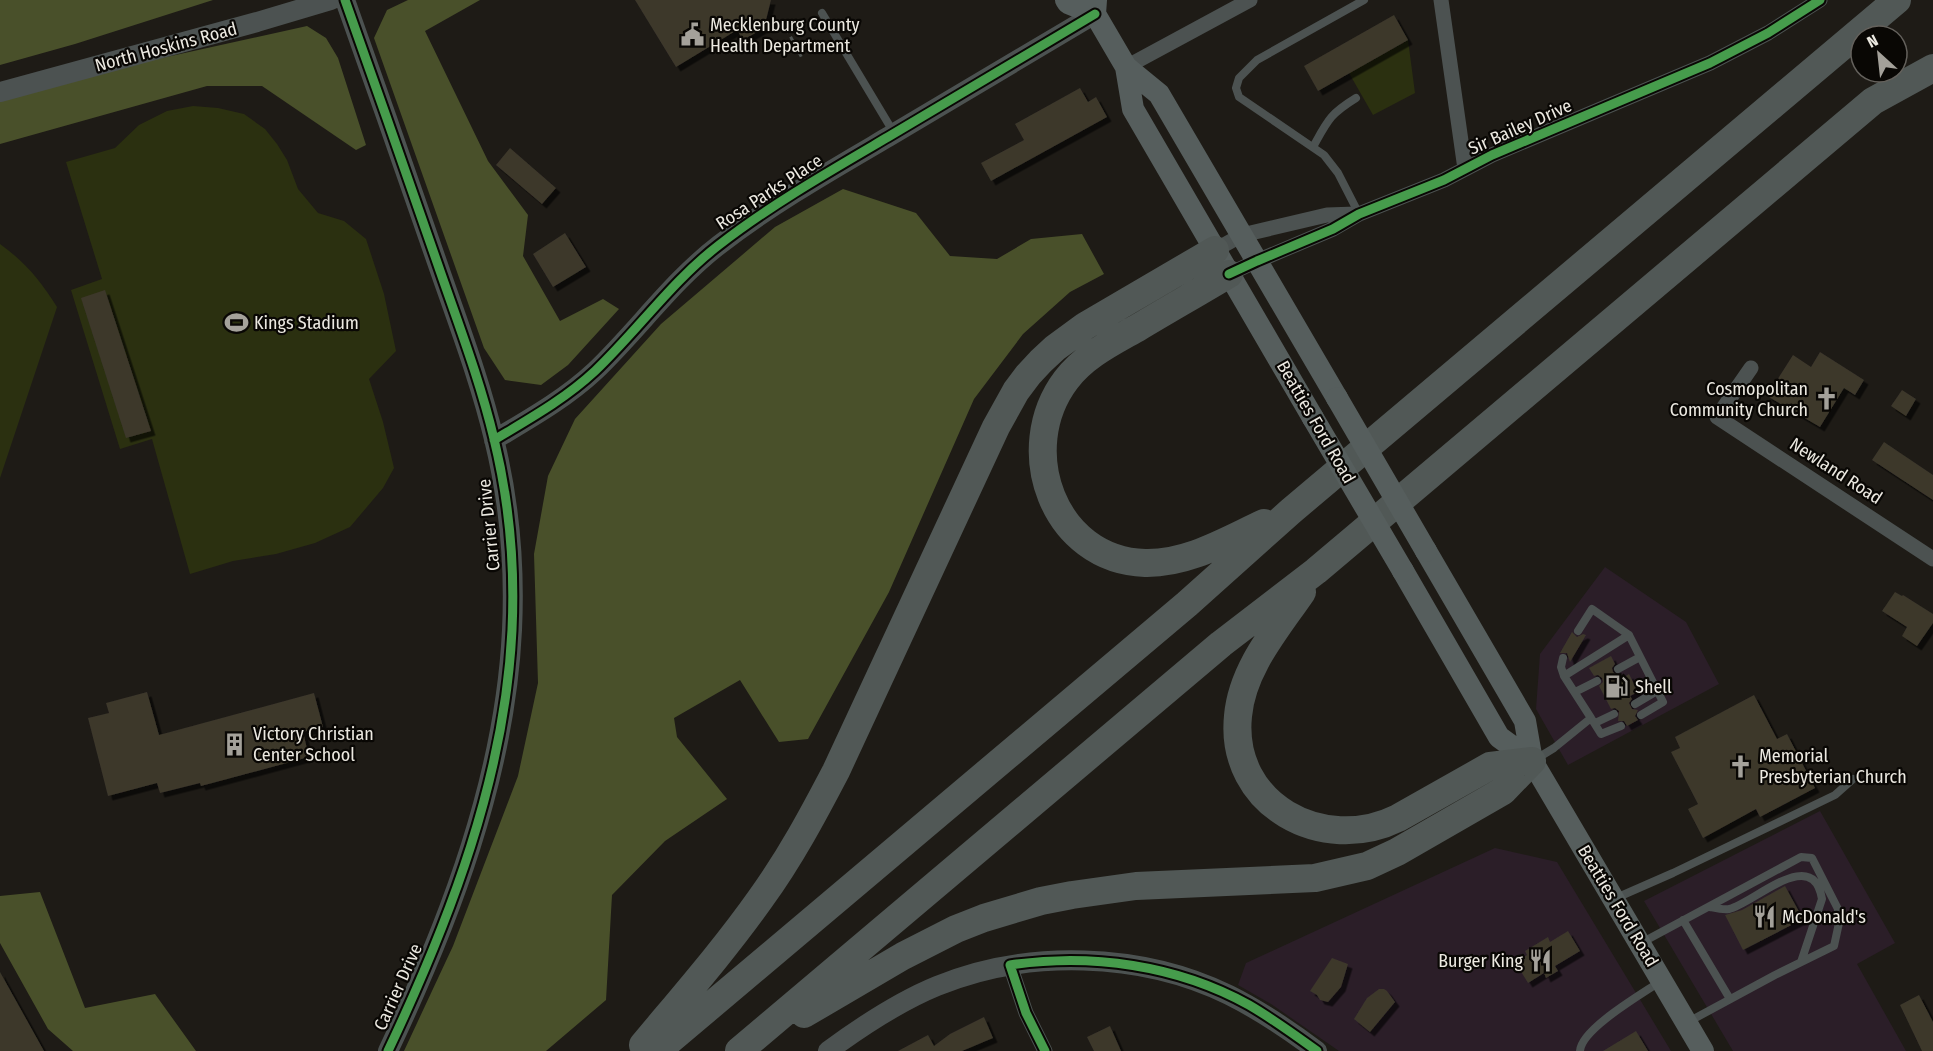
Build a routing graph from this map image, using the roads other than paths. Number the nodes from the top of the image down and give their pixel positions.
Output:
1 (331, 0) edge
2 (345, 0) edge
3 (1066, 0) edge
4 (1250, 0) edge
5 (1364, 0) edge
6 (1441, 0) edge
7 (1820, 0) edge
8 (1897, 0) edge
9 (1096, 7) edge
10 (822, 13) dead end
11 (1933, 49) edge
12 (1126, 67) junction
13 (1933, 68) edge
14 (0, 92) edge
15 (1356, 98) dead end
16 (1873, 101) junction
17 (894, 133) junction
18 (1314, 147) junction
19 (1465, 169) junction
20 (1359, 214) junction
21 (1242, 236) junction
22 (1257, 261) junction
23 (1222, 262) junction
24 (1751, 368) dead end
25 (494, 440) junction
26 (1291, 511) junction
27 (1933, 559) edge
28 (1316, 571) junction
29 (1578, 631) dead end
30 (1629, 635) junction
31 (1640, 657) junction
32 (1563, 658) dead end
33 (1618, 669) dead end
34 (1564, 676) junction
35 (1597, 681) dead end
36 (1658, 691) junction
37 (1575, 692) junction
38 (1635, 704) dead end
39 (1614, 714) dead end
40 (1641, 715) dead end
41 (1593, 720) junction
42 (1621, 726) dead end
43 (1532, 761) junction
44 (1853, 779) dead end
45 (1614, 899) junction
46 (1708, 907) junction
47 (1683, 920) junction
48 (1640, 943) junction
49 (1802, 962) junction
50 (1010, 965) junction
51 (1661, 980) junction
52 (1730, 999) junction
53 (1686, 1023) junction
54 (387, 1051) edge
55 (639, 1051) edge
56 (657, 1051) edge
57 (739, 1051) edge
58 (828, 1051) edge
59 (1045, 1051) edge
60 (1317, 1051) edge
61 (1580, 1051) edge
62 (1703, 1051) edge

1 - 14 street, North Hoskins Road
2 - 25 street, Carrier Drive
3 - 9 main road
4 - 12 street
5 - 18 lane
6 - 19 street
7 - 19 street, Sir Bailey Drive
8 - 26 highway
9 - 12 main road, Beatties Ford Road
9 - 17 street, Rosa Parks Place
10 - 17 lane
11 - 16 highway
12 - 21 main road, Beatties Ford Road
12 - 23 main road, Beatties Ford Road
13 - 16 highway
15 - 18 lane
16 - 28 highway
17 - 25 street, Rosa Parks Place
18 - 20 lane
19 - 20 street, Sir Bailey Drive
20 - 21 street, Sir Bailey Drive
20 - 22 street, Sir Bailey Drive
21 - 22 main road, Beatties Ford Road
21 - 23 street, Sir Bailey Drive
22 - 23 street, Sir Bailey Drive
22 - 43 main road, Beatties Ford Road, bridge
23 - 26 highway
23 - 43 main road, Beatties Ford Road, bridge
23 - 55 highway
24 - 27 street, Newland Road
25 - 54 street, Carrier Drive
26 - 56 highway
28 - 43 highway
28 - 57 highway
29 - 30 lane
30 - 31 lane
30 - 34 lane
31 - 33 lane
31 - 36 lane
32 - 34 lane
34 - 37 lane
35 - 37 lane
36 - 38 lane
36 - 40 lane
37 - 41 lane
39 - 41 lane
41 - 42 lane
41 - 43 lane
43 - 45 main road, Beatties Ford Road
43 - 57 highway
44 - 45 lane
45 - 48 main road, Beatties Ford Road
46 - 47 lane
46 - 49 lane
46 - 49 lane
47 - 48 lane
47 - 52 lane
48 - 51 main road, Beatties Ford Road
49 - 52 lane
50 - 58 street
50 - 59 street
50 - 60 street
51 - 53 main road, Beatties Ford Road
51 - 61 lane
52 - 53 lane
53 - 62 main road, Beatties Ford Road

